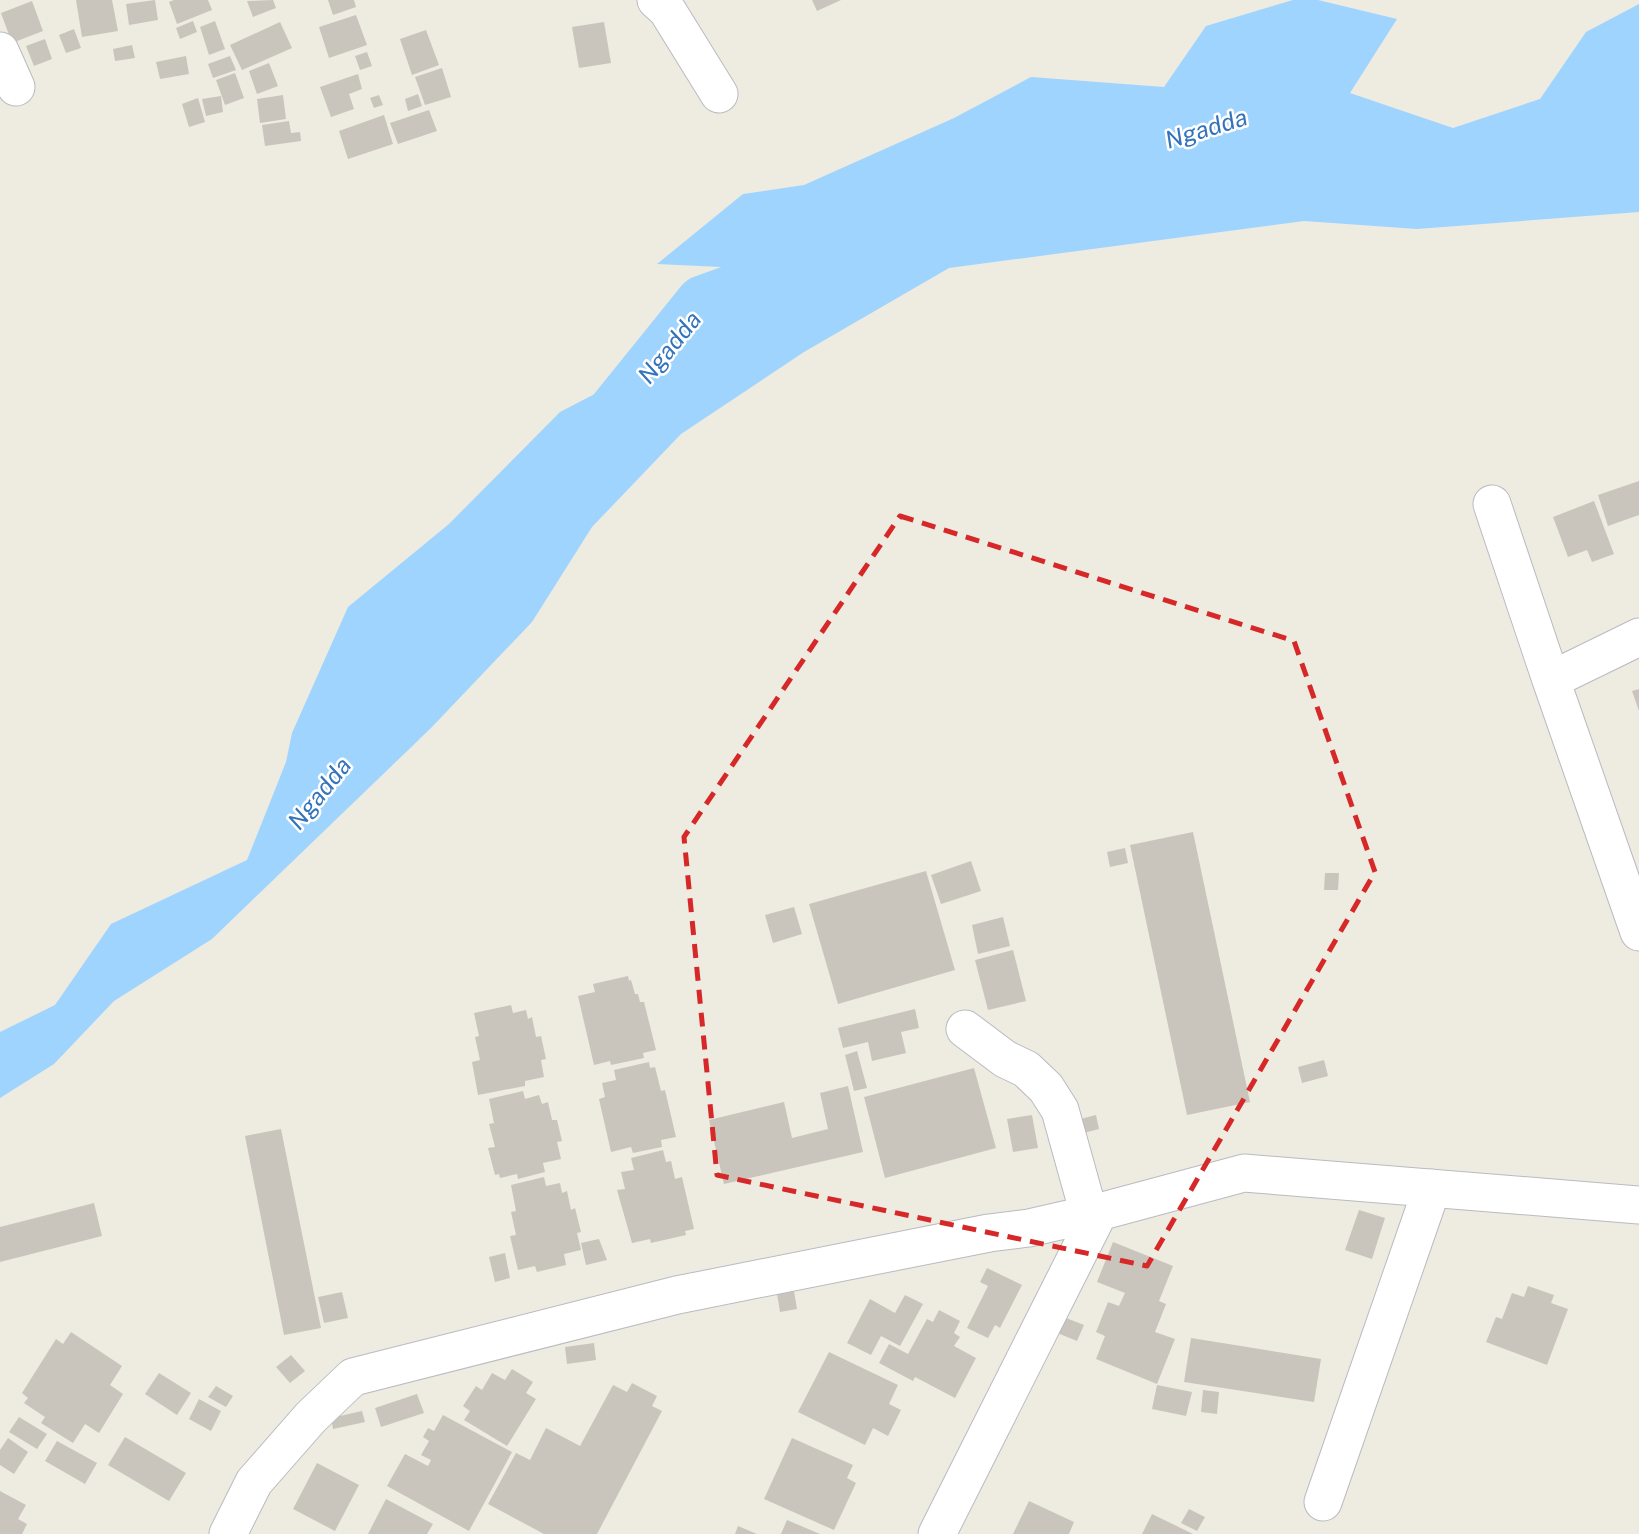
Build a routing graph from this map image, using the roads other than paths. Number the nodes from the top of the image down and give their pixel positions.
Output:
1 (656, 0) edge
2 (0, 51) edge
3 (16, 87) dead end
4 (719, 94) dead end
5 (1492, 505) dead end
6 (1639, 637) edge
7 (1550, 680) junction
8 (1639, 932) edge
9 (965, 1029) dead end
10 (1432, 1188) junction
11 (1639, 1205) edge
12 (1094, 1213) junction
13 (1323, 1502) dead end
14 (228, 1534) edge
15 (937, 1534) edge

1 - 4 street
2 - 3 street
5 - 7 street
6 - 7 street
7 - 8 street
9 - 12 street
10 - 11 street
10 - 12 street
10 - 13 street
12 - 14 street
12 - 15 street

